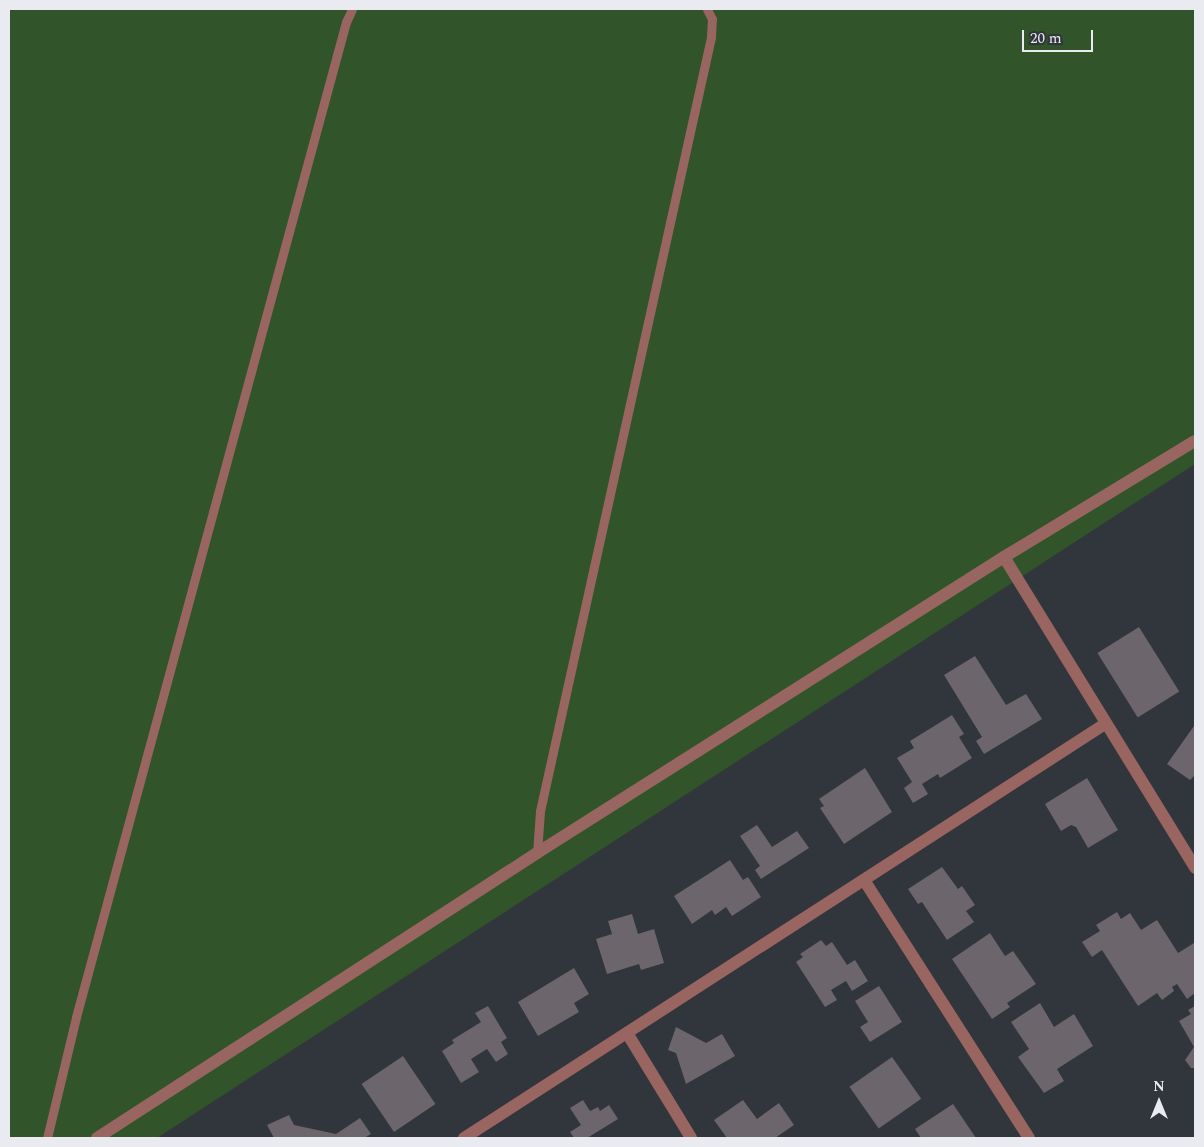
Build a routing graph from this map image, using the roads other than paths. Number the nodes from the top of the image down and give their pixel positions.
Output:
1 (352, 9) edge
2 (708, 9) edge
3 (1195, 440) edge
4 (1004, 557) junction
5 (1105, 724) junction
6 (537, 853) junction
7 (1195, 868) edge
8 (864, 880) junction
9 (627, 1032) junction
10 (47, 1138) edge
11 (97, 1138) edge
12 (464, 1138) edge
13 (691, 1138) edge
14 (1029, 1138) edge

1 - 10 lane
2 - 6 lane
3 - 4 street
4 - 5 street
4 - 6 street
5 - 7 street
5 - 8 street
6 - 11 street
8 - 9 street
8 - 14 street
9 - 12 street
9 - 13 street

